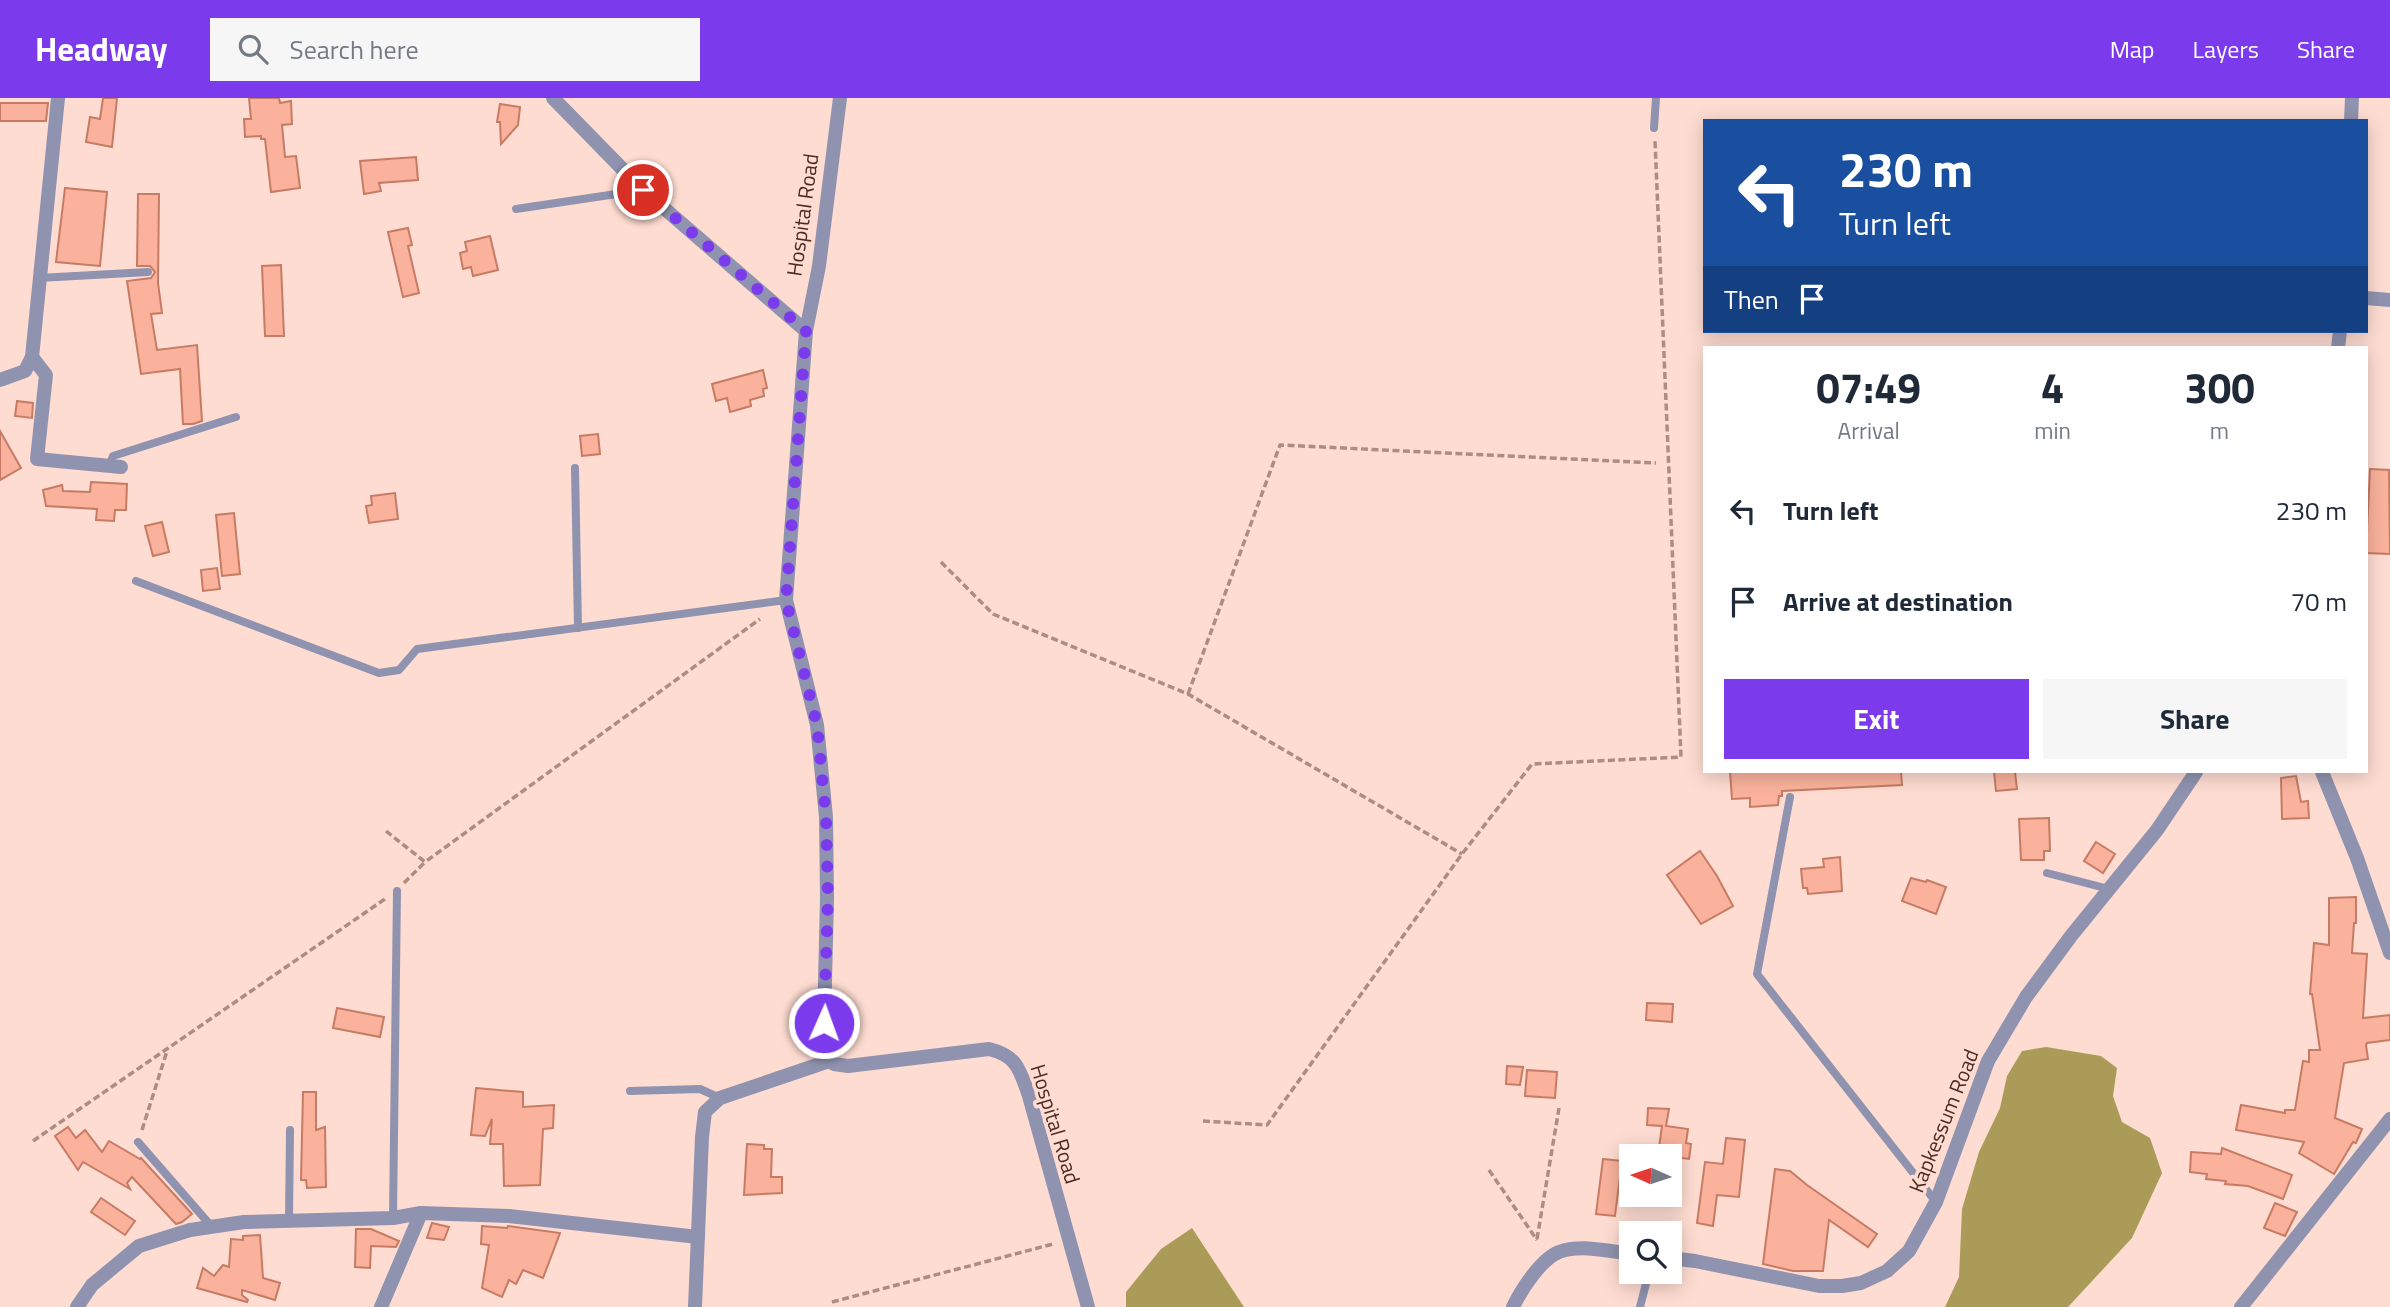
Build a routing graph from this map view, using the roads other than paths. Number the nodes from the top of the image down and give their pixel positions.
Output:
1 (58, 98) edge
2 (553, 98) edge
3 (840, 98) edge
4 (1656, 98) edge
5 (2352, 98) edge
6 (2351, 119) edge
7 (1654, 128) road end
8 (643, 190) junction
9 (516, 209) dead end
10 (148, 272) dead end
11 (38, 278) junction
12 (2368, 298) edge
13 (2390, 300) edge
14 (806, 331) junction
15 (32, 357) junction
16 (0, 380) edge
17 (236, 417) dead end
18 (115, 467) joint
19 (575, 468) dead end
20 (136, 582) dead end
21 (786, 600) junction
22 (578, 628) junction
23 (2195, 773) edge
24 (2322, 773) edge
25 (1790, 797) dead end
26 (2047, 873) dead end
27 (2109, 889) junction
28 (397, 891) road end
29 (2390, 953) edge
30 (829, 1061) junction
31 (630, 1091) dead end
32 (720, 1098) junction
33 (2390, 1119) edge
34 (290, 1130) dead end
35 (138, 1142) road end
36 (1936, 1202) junction
37 (421, 1213) junction
38 (393, 1218) junction
39 (289, 1220) junction
40 (212, 1227) junction
41 (698, 1237) junction
42 (1619, 1252) edge
43 (1682, 1259) edge
44 (1646, 1284) edge
45 (82, 1305) edge
46 (381, 1307) edge
47 (695, 1307) edge
48 (1088, 1307) edge
49 (1513, 1307) edge
50 (1640, 1307) edge
51 (2241, 1307) edge

1 - 11 street
2 - 8 street
3 - 14 street, Hospital Road
4 - 7 lane
5 - 6 street
8 - 9 lane
8 - 14 street
10 - 11 lane
11 - 15 street
12 - 13 street
14 - 21 street, Hospital Road
15 - 16 street
15 - 18 street
17 - 18 lane
19 - 22 lane
20 - 22 lane
21 - 22 lane
21 - 30 street, Hospital Road
23 - 27 street, Kapkessum Road
24 - 29 street
25 - 36 lane
26 - 27 lane
27 - 36 street, Kapkessum Road
28 - 38 lane
30 - 32 street
30 - 48 street, Hospital Road
31 - 32 lane
32 - 41 street
33 - 51 street
34 - 39 lane
35 - 40 lane
36 - 43 street, Kapkessum Road
37 - 38 street
37 - 41 street
37 - 46 street
38 - 39 street
39 - 40 street
40 - 45 street
41 - 47 street
42 - 49 street
44 - 50 lane

